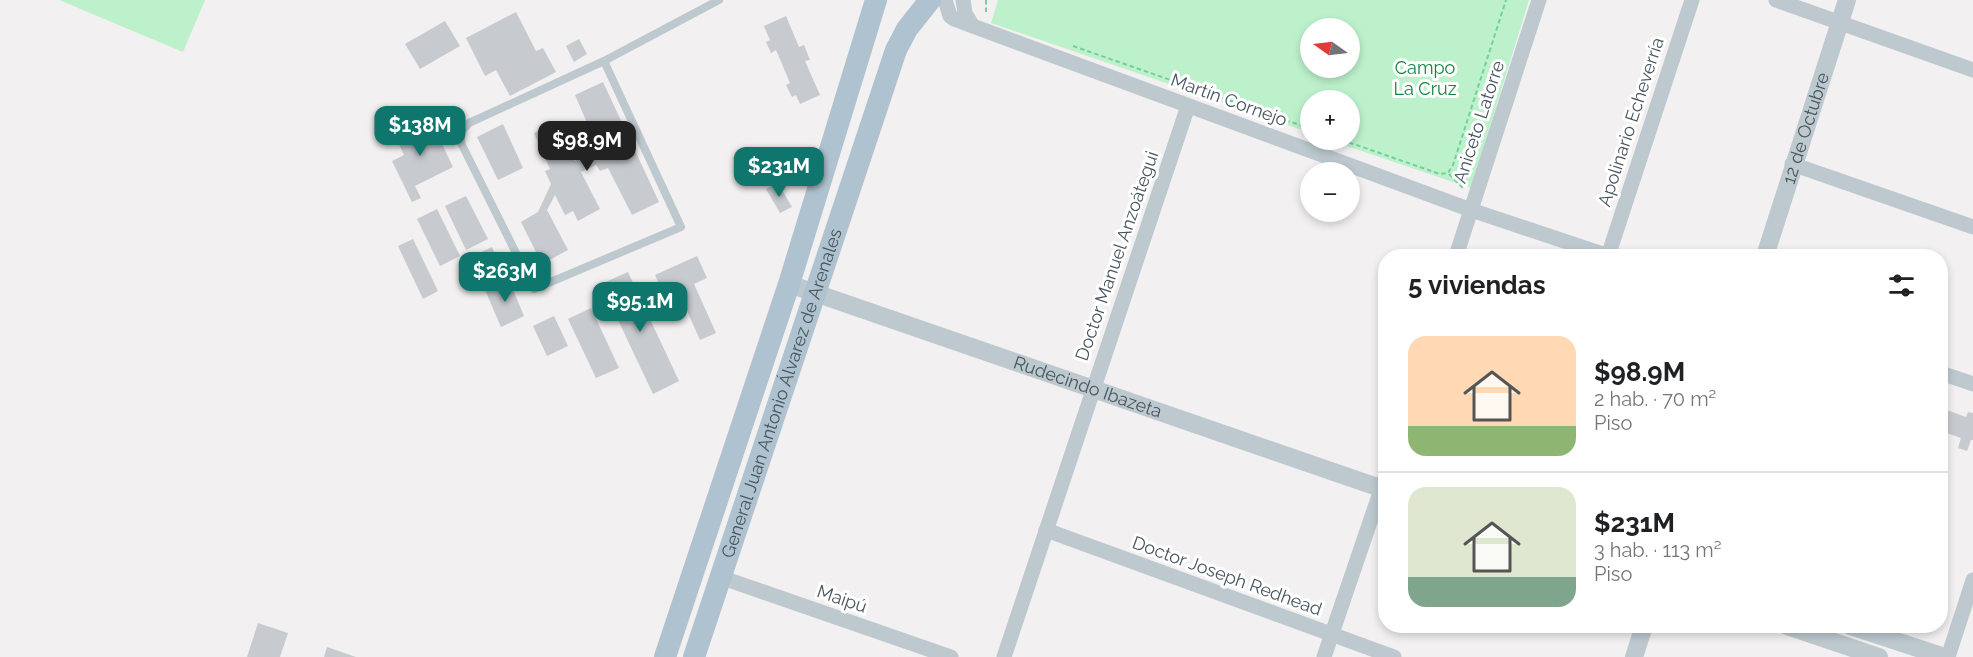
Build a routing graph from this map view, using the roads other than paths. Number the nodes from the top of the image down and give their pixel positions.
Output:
1 (719, 0) edge
2 (876, 0) edge
3 (930, 0) edge
4 (945, 0) edge
5 (963, 0) edge
6 (1539, 0) edge
7 (1692, 0) edge
8 (1776, 0) edge
9 (1847, 0) edge
10 (1840, 22) junction
11 (972, 25) junction
12 (604, 61) junction
13 (1973, 70) edge
14 (1188, 106) junction
15 (1792, 164) junction
16 (1472, 205) junction
17 (1973, 227) edge
18 (1458, 249) edge
19 (1589, 249) edge
20 (1610, 249) edge
21 (1767, 249) edge
22 (789, 284) junction
23 (816, 293) junction
24 (1948, 375) edge
25 (1973, 384) edge
26 (1092, 391) junction
27 (1378, 483) edge
28 (1378, 502) edge
29 (1046, 530) junction
30 (720, 577) junction
31 (1973, 580) edge
32 (1642, 633) edge
33 (1808, 633) edge
34 (1872, 633) edge
35 (1331, 635) junction
36 (665, 657) edge
37 (694, 657) edge
38 (951, 657) edge
39 (1004, 657) edge
40 (1324, 657) edge
41 (1394, 657) edge
42 (1634, 657) edge
43 (1879, 657) edge
44 (1947, 657) edge

1 - 12 lane
2 - 22 main road, General Juan Antonio Álvarez de Arenales
3 - 23 main road, General Juan Antonio Álvarez de Arenales
4 - 11 street, Martín Cornejo
5 - 11 street
6 - 16 street, Aniceto Latorre
7 - 20 street, Apolinario Echeverría
8 - 10 street
9 - 10 street, 12 de Octubre
10 - 13 street
10 - 15 street, 12 de Octubre
11 - 14 street, Martín Cornejo
12 - 12 lane
14 - 16 street, Martín Cornejo
14 - 26 street, Doctor Manuel Anzoátegui
15 - 17 street
15 - 21 street, 12 de Octubre
16 - 18 street, Aniceto Latorre
16 - 19 street, Martín Cornejo
22 - 23 street, Rudecindo Ibazeta
22 - 36 main road, General Juan Antonio Álvarez de Arenales
23 - 26 street, Rudecindo Ibazeta
23 - 30 main road, General Juan Antonio Álvarez de Arenales
24 - 25 street
26 - 27 street, Rudecindo Ibazeta
26 - 29 street, Doctor Manuel Anzoátegui
28 - 35 street
29 - 35 street, Doctor Joseph Redhead
29 - 39 street, Doctor Manuel Anzoátegui
30 - 37 main road, General Juan Antonio Álvarez de Arenales
30 - 38 street, Maipú
31 - 44 street
32 - 42 street
33 - 43 street
34 - 44 street
35 - 40 street
35 - 41 street, Doctor Joseph Redhead

